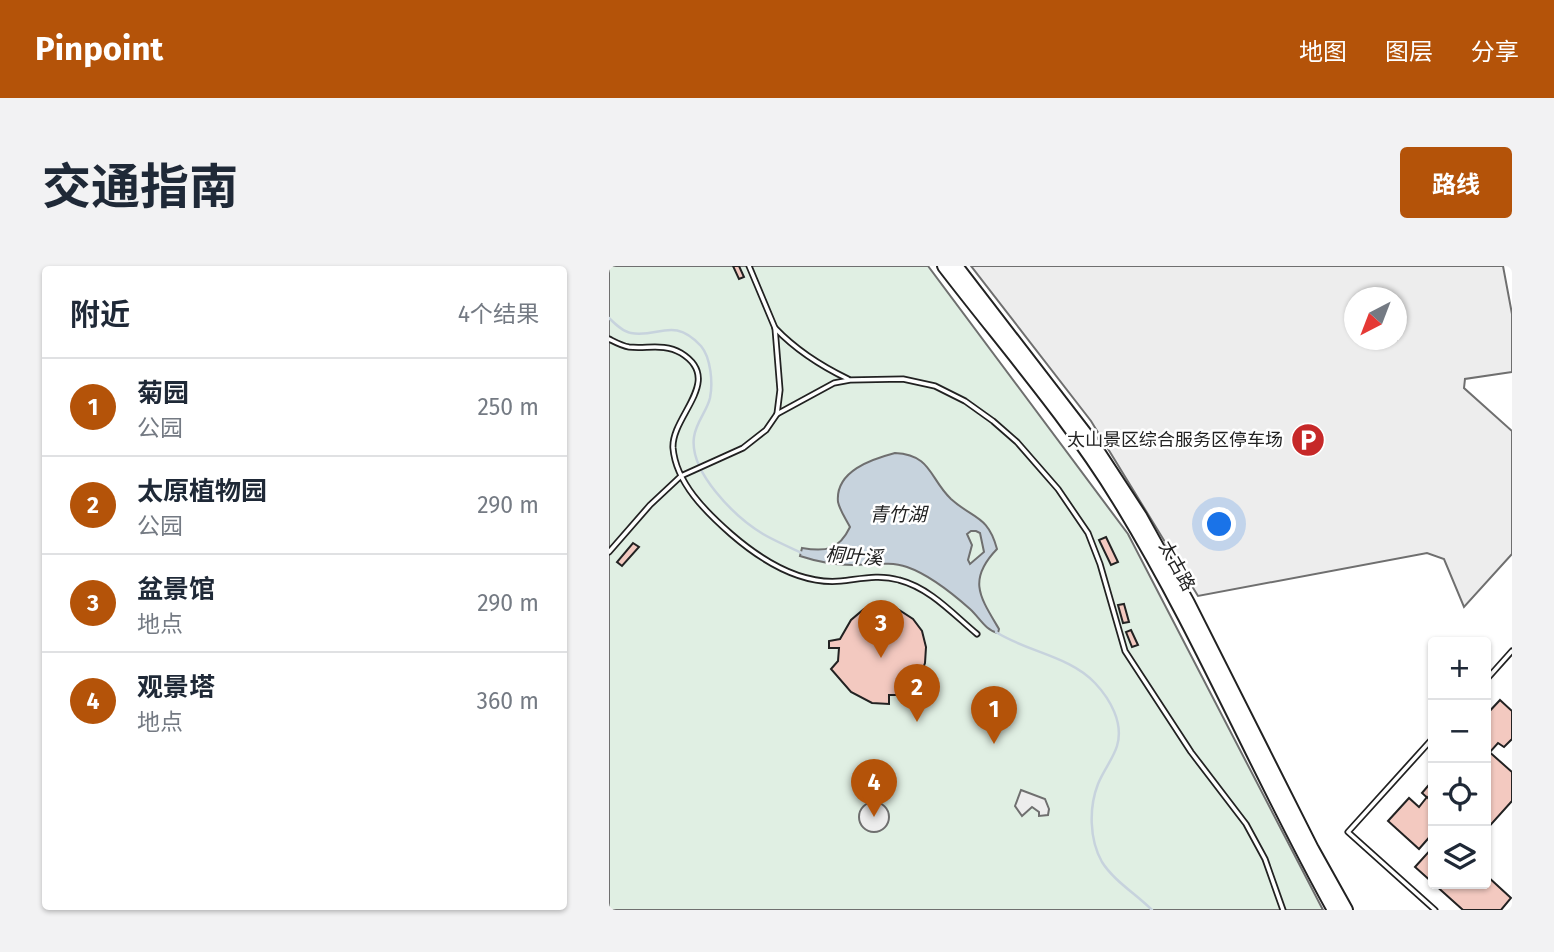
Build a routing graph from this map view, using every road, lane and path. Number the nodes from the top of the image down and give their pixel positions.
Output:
1 (749, 266) edge
2 (943, 266) edge
3 (955, 266) edge
4 (775, 328) junction
5 (609, 339) edge
6 (850, 380) junction
7 (777, 414) junction
8 (681, 476) junction
9 (609, 552) edge
10 (977, 635) dead end
11 (1512, 651) edge
12 (1491, 674) edge
13 (1428, 744) edge
14 (1283, 910) edge
15 (1334, 910) edge
16 (1346, 910) edge
17 (1435, 910) edge

1 - 4 lane
2 - 15 main road, 太古路
3 - 16 main road, 太古路
4 - 6 lane
4 - 7 lane
5 - 8 lane
6 - 7 lane
6 - 14 lane
7 - 8 lane
8 - 9 lane
8 - 10 lane
11 - 12 lane
13 - 17 lane

